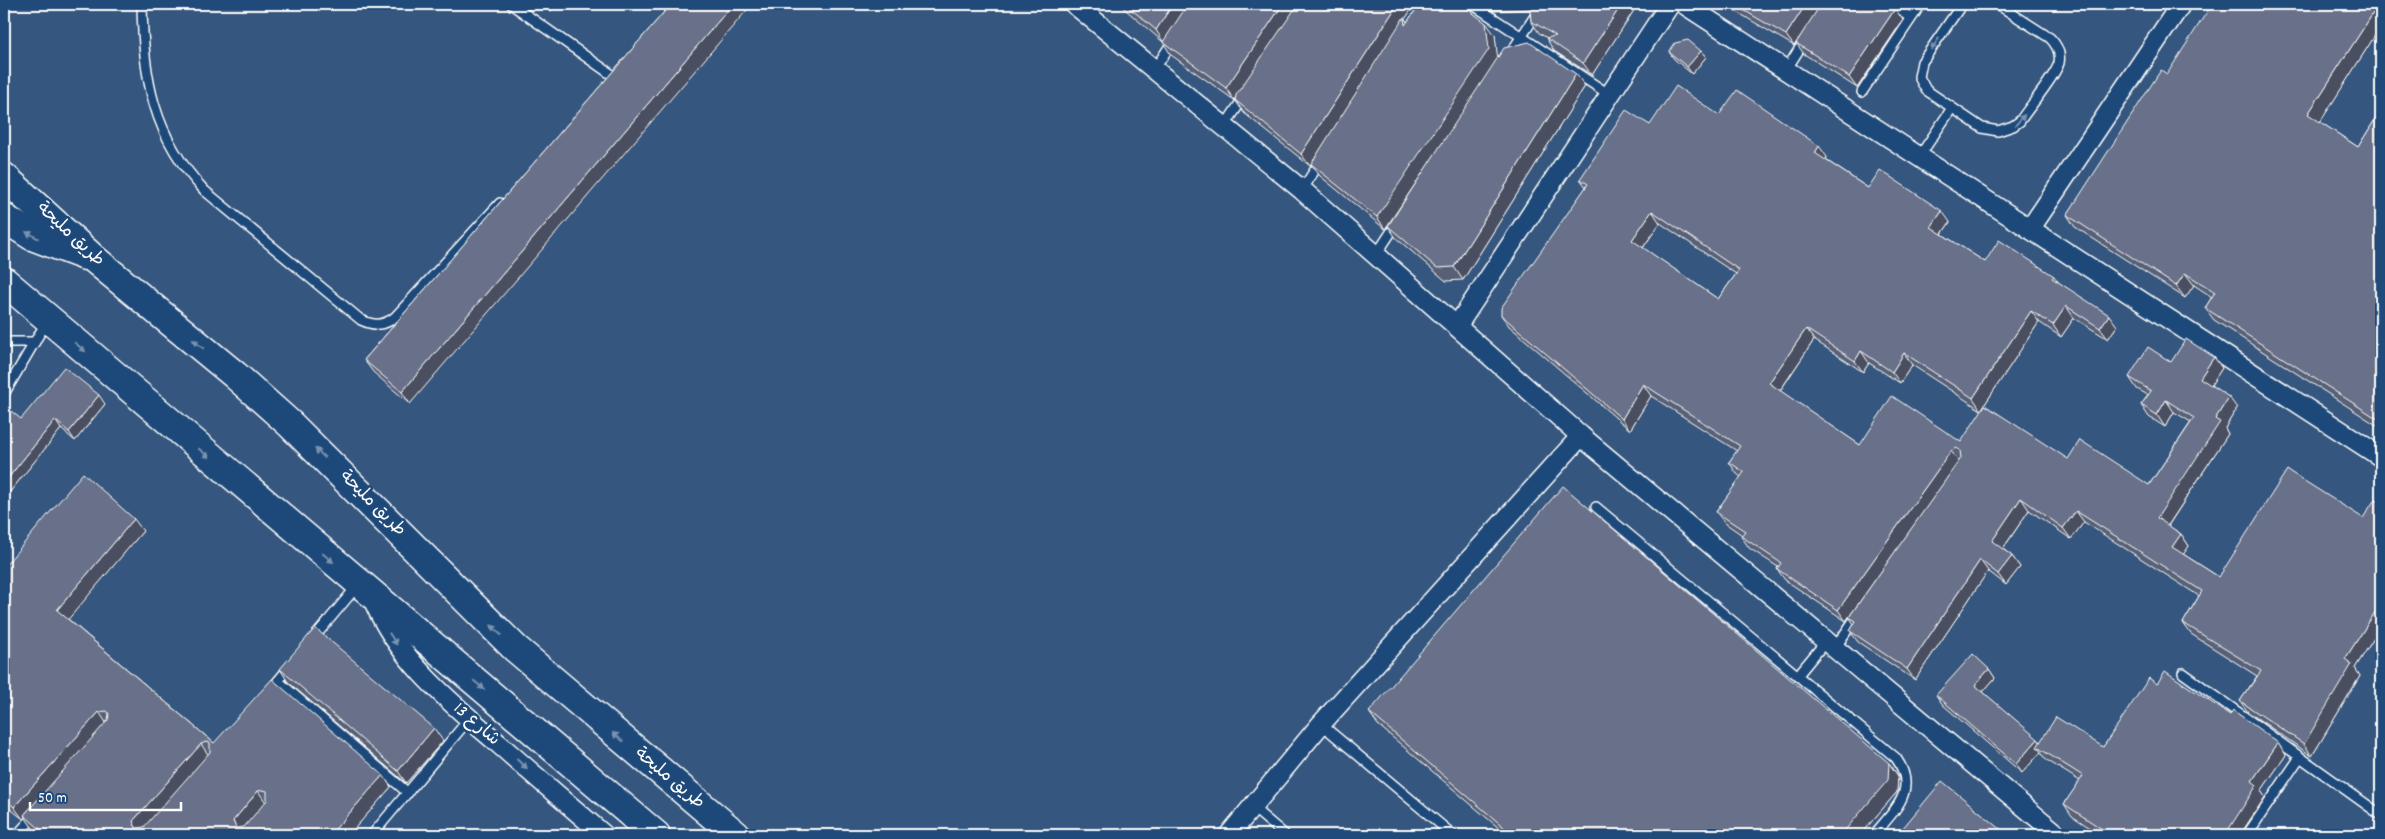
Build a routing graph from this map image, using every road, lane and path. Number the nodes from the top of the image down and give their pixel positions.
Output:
1 (142, 4) edge
2 (511, 4) edge
3 (1472, 4) edge
4 (1543, 4) edge
5 (1670, 4) edge
6 (1684, 4) edge
7 (1891, 4) edge
8 (1921, 4) edge
9 (1962, 4) edge
10 (1998, 4) edge
11 (2180, 4) edge
12 (1077, 5) edge
13 (1912, 18) junction
14 (1181, 28) edge
15 (1813, 28) edge
16 (1522, 36) junction
17 (1506, 61) edge
18 (1154, 70) junction
19 (1786, 70) junction
20 (608, 84) edge
21 (1252, 86) edge
22 (1862, 92) dead end
23 (1610, 94) junction
24 (1952, 108) junction
25 (1224, 127) junction
26 (1328, 149) edge
27 (1919, 157) junction
28 (4, 177) edge
29 (1302, 190) junction
30 (508, 193) edge
31 (1403, 214) edge
32 (4, 218) edge
33 (2030, 229) junction
34 (1376, 255) junction
35 (94, 259) junction
36 (4, 281) edge
37 (1457, 326) junction
38 (41, 331) junction
39 (4, 342) edge
40 (4, 394) edge
41 (1581, 436) junction
42 (2381, 457) edge
43 (1596, 507) dead end
44 (365, 590) junction
45 (1867, 603) edge
46 (1830, 644) junction
47 (2183, 673) dead end
48 (1798, 675) junction
49 (278, 681) junction
50 (261, 701) edge
51 (469, 719) junction
52 (1321, 724) junction
53 (2300, 757) junction
54 (408, 793) junction
55 (1252, 807) junction
56 (41, 809) edge
57 (2381, 815) edge
58 (17, 835) edge
59 (372, 835) edge
60 (604, 835) edge
61 (656, 835) edge
62 (736, 835) edge
63 (1229, 835) edge
64 (1285, 835) edge
65 (1453, 835) edge
66 (1874, 835) edge
67 (2058, 835) edge
68 (2247, 835) edge

1 - 30 lane
2 - 20 lane
3 - 16 lane
4 - 16 lane
5 - 23 street
6 - 19 street
7 - 13 lane
8 - 13 lane
9 -> 24 lane
24 -> 10 lane
11 - 33 street
12 - 18 street
13 - 22 lane
14 - 18 lane
15 - 19 lane
16 - 17 lane
16 - 23 lane
18 - 25 street
19 - 27 street
21 - 25 lane
23 - 37 street
24 - 27 lane
25 - 29 street
26 - 29 lane
27 - 33 street
28 - 35 main road, طريق مليحة
29 - 34 street
31 - 34 lane
35 -> 32 main road
33 - 42 street
34 - 37 street
62 -> 35 main road, طريق مليحة
36 - 38 main road
37 - 41 street
38 - 39 lane
38 - 40 lane
38 -> 44 main road
41 - 46 street
41 - 52 street
43 - 48 lane
44 - 49 lane
44 -> 51 street, شارع 13
44 -> 61 main road
45 - 46 lane
46 - 48 lane
46 - 67 street
47 - 53 lane
48 - 66 lane
49 - 50 lane
49 - 54 lane
51 - 54 lane
51 -> 60 street, شارع 13
52 - 55 street
52 - 65 lane
53 - 57 lane
53 - 68 lane
54 - 59 lane
55 - 63 street
55 - 64 lane
56 - 58 lane

